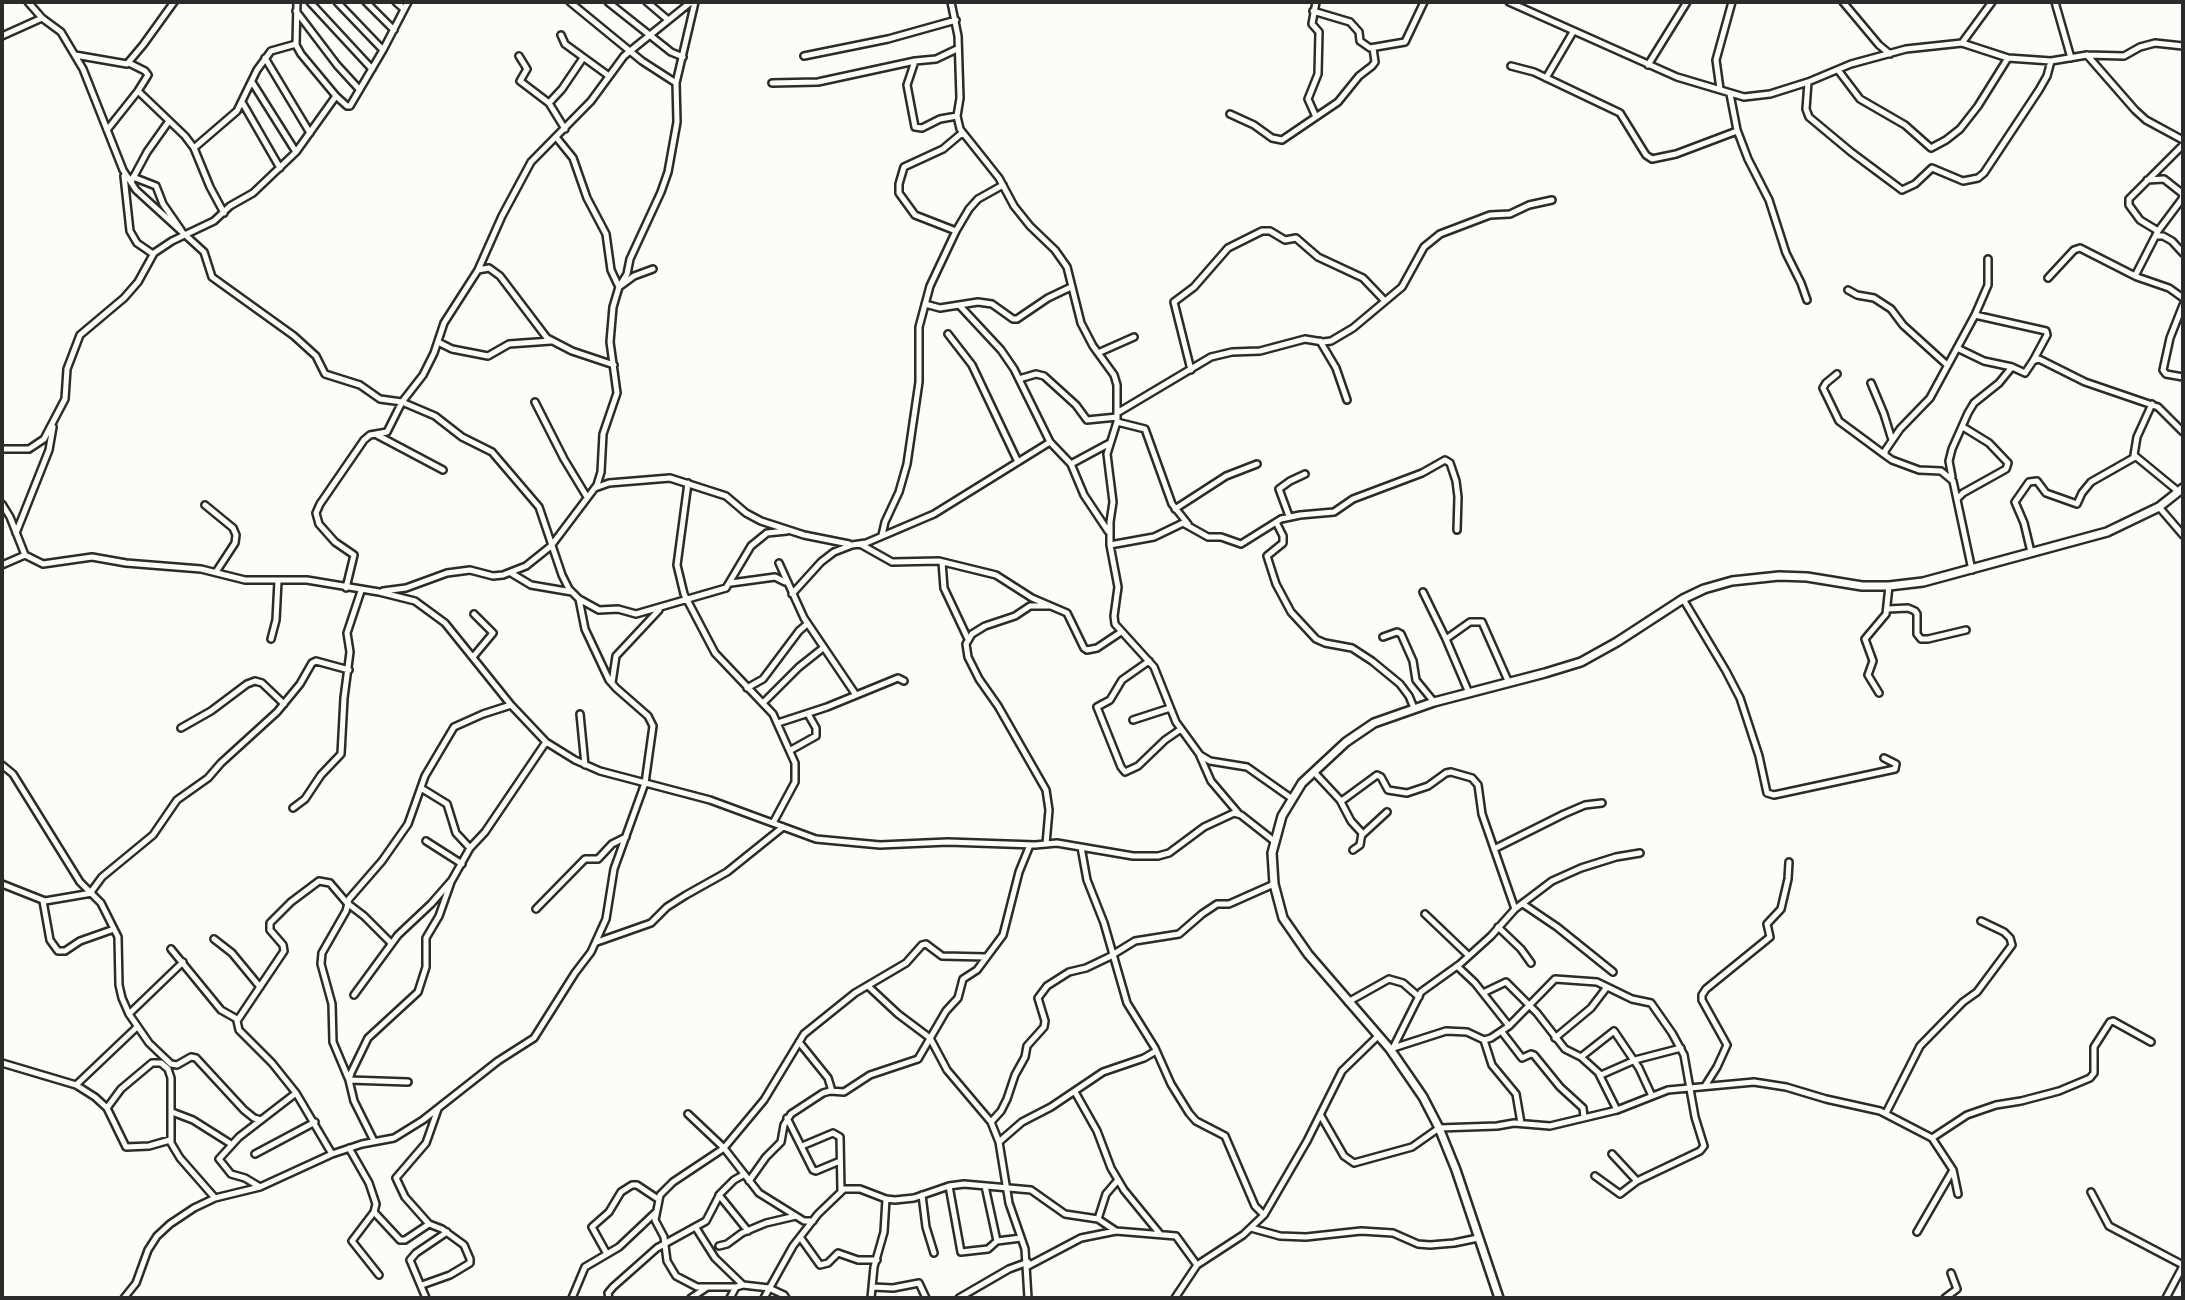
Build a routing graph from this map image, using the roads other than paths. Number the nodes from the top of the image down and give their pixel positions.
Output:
1 (28, 2) edge
2 (174, 2) edge
3 (297, 2) edge
4 (310, 2) edge
5 (337, 2) edge
6 (366, 2) edge
7 (396, 2) edge
8 (408, 2) edge
9 (570, 2) edge
10 (608, 2) edge
11 (646, 2) edge
12 (951, 2) edge
13 (1316, 2) edge
14 (1424, 2) edge
15 (1509, 2) edge
16 (1687, 2) edge
17 (1732, 2) edge
18 (1843, 2) edge
19 (1983, 2) edge
20 (1992, 2) edge
21 (2055, 2) edge
22 (688, 3) edge
23 (404, 9) junction
24 (1986, 9) junction
25 (296, 11) junction
26 (1313, 11) junction
27 (42, 18) junction
28 (667, 19) junction
29 (956, 20) junction
30 (394, 30) junction
31 (1573, 32) junction
32 (649, 34) junction
33 (561, 35) dead end
34 (2, 36) edge
35 (1962, 43) junction
36 (296, 44) junction
37 (2183, 46) edge
38 (1373, 48) junction
39 (957, 49) junction
40 (383, 50) junction
41 (630, 50) junction
42 (1890, 54) junction
43 (75, 55) junction
44 (2087, 55) junction
45 (519, 56) dead end
46 (804, 56) dead end
47 (683, 57) junction
48 (265, 58) junction
49 (583, 58) junction
50 (2008, 58) junction
51 (2071, 58) junction
52 (915, 61) junction
53 (2051, 61) junction
54 (129, 63) junction
55 (1648, 65) junction
56 (1511, 66) dead end
57 (372, 69) junction
58 (1838, 70) junction
59 (609, 76) junction
60 (1546, 78) junction
61 (252, 82) junction
62 (1808, 82) junction
63 (676, 83) junction
64 (772, 83) dead end
65 (359, 89) junction
66 (1720, 89) junction
67 (138, 91) junction
68 (1730, 94) junction
69 (336, 96) junction
70 (242, 102) junction
71 (549, 103) junction
72 (1230, 114) dead end
73 (957, 116) junction
74 (1316, 117) junction
75 (169, 121) junction
76 (565, 129) junction
77 (107, 130) junction
78 (1737, 131) junction
79 (310, 133) junction
80 (962, 133) junction
81 (556, 137) junction
82 (2183, 142) edge
83 (194, 148) junction
84 (296, 152) junction
85 (280, 168) junction
86 (122, 170) junction
87 (132, 180) junction
88 (2147, 180) junction
89 (1003, 184) junction
90 (1552, 200) dead end
91 (224, 213) junction
92 (956, 231) junction
93 (183, 234) junction
94 (2157, 234) junction
95 (2183, 253) edge
96 (153, 254) junction
97 (1988, 259) dead end
98 (653, 269) dead end
99 (478, 270) junction
100 (2135, 276) junction
101 (2048, 278) dead end
102 (1071, 286) junction
103 (619, 287) junction
104 (1848, 290) dead end
105 (2183, 298) edge
106 (1384, 300) junction
107 (1807, 300) dead end
108 (925, 304) junction
109 (2183, 305) edge
110 (960, 306) junction
111 (1975, 315) junction
112 (948, 334) dead end
113 (1134, 337) dead end
114 (438, 341) junction
115 (551, 341) junction
116 (1320, 341) junction
117 (1956, 348) junction
118 (1098, 353) junction
119 (2034, 361) junction
120 (614, 365) junction
121 (1946, 365) junction
122 (2012, 367) junction
123 (1191, 370) junction
124 (1837, 374) dead end
125 (2183, 377) edge
126 (1019, 379) junction
127 (1871, 383) dead end
128 (1347, 400) dead end
129 (402, 402) junction
130 (535, 402) dead end
131 (2152, 404) junction
132 (1117, 417) junction
133 (53, 425) junction
134 (1963, 427) junction
135 (2183, 432) edge
136 (377, 435) junction
137 (1892, 440) junction
138 (1050, 442) junction
139 (1108, 444) junction
140 (2, 449) edge
141 (1885, 455) junction
142 (2135, 457) junction
143 (1018, 462) junction
144 (1071, 464) junction
145 (1257, 464) dead end
146 (443, 470) dead end
147 (1305, 474) dead end
148 (1953, 481) junction
149 (688, 483) junction
150 (595, 488) junction
151 (2181, 490) edge
152 (587, 497) junction
153 (1956, 500) junction
154 (2, 505) edge
155 (205, 505) dead end
156 (2159, 507) junction
157 (1175, 509) junction
158 (1289, 516) junction
159 (1276, 522) junction
160 (1188, 524) junction
161 (792, 530) junction
162 (1457, 530) dead end
163 (16, 533) junction
164 (1109, 534) junction
165 (2183, 535) edge
166 (882, 536) junction
167 (860, 544) junction
168 (852, 545) junction
169 (1110, 545) junction
170 (551, 546) junction
171 (2031, 552) junction
172 (25, 555) junction
173 (942, 562) junction
174 (779, 563) dead end
175 (2, 565) edge
176 (1972, 569) junction
177 (216, 572) junction
178 (511, 573) junction
179 (278, 581) junction
180 (731, 583) junction
181 (786, 583) junction
182 (1889, 586) junction
183 (346, 588) junction
184 (361, 590) junction
185 (379, 592) junction
186 (572, 592) junction
187 (1423, 592) dead end
188 (792, 594) junction
189 (579, 599) junction
190 (1683, 599) junction
191 (687, 601) junction
192 (1049, 606) junction
193 (661, 608) junction
194 (1888, 609) junction
195 (474, 614) dead end
196 (807, 624) junction
197 (1966, 630) dead end
198 (1121, 632) junction
199 (1383, 636) dead end
200 (271, 639) dead end
201 (968, 639) junction
202 (1447, 639) junction
203 (823, 648) junction
204 (474, 657) junction
205 (1149, 661) junction
206 (349, 670) junction
207 (904, 681) dead end
208 (612, 683) junction
209 (1509, 683) junction
210 (747, 688) junction
211 (1469, 693) junction
212 (1879, 693) dead end
213 (856, 695) junction
214 (764, 702) junction
215 (1434, 702) junction
216 (284, 704) junction
217 (511, 705) junction
218 (1170, 708) junction
219 (1414, 708) junction
220 (580, 714) dead end
221 (808, 714) junction
222 (1133, 720) dead end
223 (778, 723) junction
224 (181, 728) dead end
225 (1181, 729) junction
226 (547, 742) junction
227 (790, 750) junction
228 (1200, 755) junction
229 (1884, 758) dead end
230 (2, 765) edge
231 (585, 765) junction
232 (1313, 771) junction
233 (645, 783) junction
234 (421, 788) junction
235 (1291, 798) junction
236 (1340, 800) junction
237 (1602, 803) dead end
238 (293, 808) dead end
239 (1387, 812) dead end
240 (1239, 814) junction
241 (773, 823) junction
242 (783, 827) junction
243 (1363, 835) junction
244 (626, 836) junction
245 (426, 841) dead end
246 (1274, 841) junction
247 (1046, 844) junction
248 (1030, 845) junction
249 (1082, 846) junction
250 (470, 848) junction
251 (1494, 849) junction
252 (1353, 850) dead end
253 (1640, 853) dead end
254 (1788, 862) dead end
255 (462, 864) junction
256 (452, 880) junction
257 (2, 884) edge
258 (1273, 884) junction
259 (91, 892) junction
260 (43, 901) junction
261 (347, 903) junction
262 (1523, 904) junction
263 (536, 909) dead end
264 (1515, 909) junction
265 (1425, 914) dead end
266 (1981, 921) dead end
267 (1498, 927) junction
268 (114, 929) junction
269 (215, 939) dead end
270 (596, 942) junction
271 (391, 943) junction
272 (171, 949) dead end
273 (1112, 954) junction
274 (1468, 955) junction
275 (986, 957) junction
276 (183, 962) junction
277 (1531, 962) dead end
278 (1457, 966) junction
279 (1613, 972) dead end
280 (868, 986) junction
281 (260, 987) junction
282 (1607, 987) junction
283 (1483, 992) junction
284 (354, 995) dead end
285 (1419, 997) junction
286 (1348, 1002) junction
287 (1530, 1006) junction
288 (129, 1014) junction
289 (237, 1019) junction
290 (1509, 1026) junction
291 (137, 1027) junction
292 (1502, 1032) junction
293 (1378, 1036) junction
294 (930, 1038) junction
295 (1555, 1038) junction
296 (1484, 1040) junction
297 (799, 1042) junction
298 (2151, 1042) dead end
299 (1392, 1048) junction
300 (1681, 1048) junction
301 (1156, 1051) junction
302 (1581, 1057) junction
303 (1635, 1060) junction
304 (2, 1063) edge
305 (1599, 1074) junction
306 (349, 1080) junction
307 (408, 1082) dead end
308 (75, 1085) junction
309 (1705, 1086) junction
310 (1689, 1088) junction
311 (832, 1091) junction
312 (1075, 1092) junction
313 (296, 1093) junction
314 (1652, 1096) junction
315 (107, 1108) junction
316 (438, 1108) junction
317 (1617, 1110) junction
318 (172, 1112) junction
319 (1886, 1113) junction
320 (688, 1114) dead end
321 (1321, 1116) junction
322 (1584, 1117) junction
323 (787, 1118) junction
324 (261, 1120) junction
325 (315, 1122) junction
326 (991, 1122) junction
327 (1521, 1123) junction
328 (1439, 1128) junction
329 (1932, 1138) junction
330 (170, 1140) junction
331 (374, 1141) junction
332 (999, 1142) junction
333 (231, 1144) junction
334 (802, 1146) junction
335 (724, 1148) junction
336 (349, 1149) junction
337 (255, 1154) dead end
338 (332, 1154) junction
339 (1612, 1154) dead end
340 (840, 1161) junction
341 (1953, 1170) junction
342 (743, 1175) junction
343 (1595, 1176) dead end
344 (1118, 1180) junction
345 (749, 1181) junction
346 (1637, 1181) junction
347 (949, 1186) junction
348 (985, 1186) junction
349 (260, 1187) junction
350 (1006, 1187) junction
351 (841, 1191) junction
352 (2091, 1192) dead end
353 (1958, 1194) dead end
354 (719, 1195) junction
355 (922, 1195) junction
356 (215, 1198) junction
357 (658, 1199) junction
358 (886, 1199) junction
359 (374, 1212) junction
360 (655, 1213) junction
361 (796, 1216) junction
362 (1264, 1216) junction
363 (1098, 1219) junction
364 (813, 1221) junction
365 (429, 1224) junction
366 (696, 1228) junction
367 (1251, 1228) junction
368 (748, 1231) junction
369 (1116, 1231) junction
370 (447, 1232) junction
371 (1917, 1232) dead end
372 (1160, 1234) junction
373 (800, 1237) junction
374 (1021, 1238) junction
375 (1478, 1238) junction
376 (997, 1241) junction
377 (666, 1243) junction
378 (719, 1246) dead end
379 (934, 1253) dead end
380 (607, 1254) junction
381 (877, 1260) junction
382 (1028, 1264) junction
383 (1197, 1265) junction
384 (2183, 1265) edge
385 (1951, 1273) dead end
386 (379, 1275) dead end
387 (2180, 1283) edge
388 (422, 1285) junction
389 (740, 1286) junction
390 (873, 1287) junction
391 (707, 1288) junction
392 (769, 1288) junction
393 (124, 1298) edge
394 (426, 1298) edge
395 (572, 1298) edge
396 (609, 1298) edge
397 (691, 1298) edge
398 (730, 1298) edge
399 (764, 1298) edge
400 (786, 1298) edge
401 (871, 1298) edge
402 (926, 1298) edge
403 (958, 1298) edge
404 (1028, 1298) edge
405 (1175, 1298) edge
406 (1499, 1298) edge
407 (1945, 1298) edge
408 (2166, 1298) edge

1 - 27 street
2 - 54 street
3 - 25 street
4 - 57 street
5 - 40 street
6 - 30 street
7 - 23 street
8 - 23 street
9 - 41 street
10 - 32 street
11 - 28 street
12 - 29 street
13 - 26 street
14 - 38 street
15 - 31 street
16 - 55 street
17 - 66 street
18 - 42 street
19 - 24 street
20 - 24 street
21 - 51 street
22 - 28 street
22 - 47 street
23 - 30 street
24 - 35 street
25 - 36 street
25 - 65 street
26 - 38 street
26 - 74 street
27 - 34 street
27 - 43 street
28 - 32 street
29 - 39 street
29 - 46 street
30 - 40 street
31 - 55 street
31 - 60 street
32 - 41 street
32 - 47 street
33 - 49 street
35 - 42 street
35 - 50 street
36 - 48 street
36 - 69 street
37 - 44 street
38 - 74 street
39 - 52 street
39 - 73 street
40 - 57 street
41 - 59 street
41 - 63 street
42 - 58 street
43 - 54 street
43 - 77 street
44 - 51 street
44 - 82 street
45 - 71 street
47 - 63 street
48 - 61 street
48 - 79 street
49 - 59 street
49 - 71 street
50 - 53 street
50 - 58 street
51 - 53 street
52 - 64 street
52 - 73 street
53 - 62 street
54 - 67 street
55 - 66 street
56 - 60 street
57 - 65 street
58 - 62 street
59 - 76 street
60 - 78 street
61 - 70 street
61 - 84 street
62 - 68 street
63 - 103 street
65 - 69 street
66 - 68 street
67 - 75 street
67 - 77 street
68 - 78 street
69 - 79 street
70 - 83 street
70 - 85 street
71 - 76 street
72 - 74 street
73 - 80 street
75 - 83 street
75 - 87 street
76 - 81 street
77 - 86 street
78 - 107 street
79 - 84 street
80 - 89 street
80 - 92 street
81 - 99 street
81 - 103 street
82 - 88 street
83 - 91 street
84 - 85 street
85 - 91 street
86 - 87 street
86 - 96 street
87 - 93 street
87 - 93 street
88 - 94 street
88 - 94 street
89 - 92 street
89 - 102 street
90 - 106 street
91 - 93 street
92 - 108 street
93 - 96 street
93 - 129 street
94 - 95 street
94 - 100 street
96 - 133 street
97 - 111 street
98 - 103 street
99 - 114 street
99 - 115 street
100 - 101 street
100 - 105 street
102 - 110 street
102 - 118 street
103 - 120 street
104 - 121 street
106 - 116 street
106 - 123 street
108 - 110 street
108 - 166 street
109 - 125 street
110 - 126 street
111 - 117 street
111 - 119 street
112 - 143 street
113 - 118 street
114 - 115 street
114 - 129 street
115 - 120 street
116 - 123 street
116 - 128 street
117 - 121 street
117 - 122 street
118 - 132 street
119 - 122 street
119 - 131 street
120 - 150 street
121 - 137 street
122 - 134 street
123 - 132 street
124 - 141 street
126 - 132 street
126 - 138 street
127 - 137 street
129 - 136 street
129 - 170 street
130 - 152 street
131 - 135 street
131 - 142 street
132 - 139 street
132 - 157 street
133 - 140 street
133 - 163 street
134 - 148 street
134 - 153 street
136 - 146 street
136 - 183 street
137 - 141 street
138 - 143 street
138 - 144 street
139 - 144 street
139 - 164 street
141 - 148 street
142 - 151 street
142 - 171 street
143 - 166 street
144 - 164 street
145 - 157 street
147 - 158 street
148 - 153 street
149 - 150 street
149 - 161 street
149 - 191 street
150 - 152 street
151 - 156 main road
152 - 170 street
153 - 176 street
154 - 163 street
155 - 177 street
156 - 165 street
156 - 171 main road
157 - 160 street
158 - 159 street
158 - 162 street
159 - 160 street
159 - 219 street
160 - 169 street
161 - 168 street
161 - 180 street
163 - 172 street
164 - 169 street
166 - 167 street
167 - 168 street
167 - 173 street
168 - 188 street
169 - 198 street
170 - 178 street
170 - 186 street
171 - 176 main road
172 - 175 street
172 - 177 street
173 - 192 street
173 - 201 street
174 - 181 street
176 - 182 main road
177 - 179 street
178 - 185 street
178 - 186 street
179 - 183 street
179 - 200 street
180 - 181 street
180 - 191 street
181 - 188 street
182 - 190 main road
182 - 194 street
183 - 184 street
184 - 185 street
184 - 206 street
185 - 204 street
186 - 189 street
187 - 202 street
188 - 196 street
189 - 193 street
189 - 208 street
190 - 209 main road
190 - 229 street
191 - 193 street
191 - 210 street
192 - 198 street
192 - 201 street
193 - 208 street
194 - 197 street
194 - 212 street
195 - 204 street
196 - 203 street
196 - 210 street
198 - 205 street
199 - 215 street
201 - 247 street
202 - 209 street
202 - 211 street
203 - 213 street
203 - 214 street
204 - 217 street
205 - 218 street
205 - 225 street
206 - 216 street
206 - 238 street
207 - 213 street
208 - 233 street
209 - 211 main road
210 - 214 street
211 - 215 main road
213 - 221 street
214 - 223 street
215 - 219 main road
216 - 224 street
216 - 259 street
217 - 226 street
217 - 234 street
218 - 222 street
218 - 225 street
219 - 232 main road
220 - 231 street
221 - 223 street
221 - 227 street
223 - 227 street
225 - 228 street
226 - 231 street
226 - 250 street
227 - 241 street
228 - 235 street
228 - 240 street
230 - 259 street
231 - 233 street
232 - 235 main road
232 - 236 street
233 - 241 street
233 - 244 street
234 - 250 street
234 - 261 street
235 - 246 main road
236 - 243 street
236 - 251 street
237 - 251 street
239 - 243 street
240 - 246 street
240 - 249 street
241 - 242 street
242 - 248 street
242 - 270 street
243 - 252 street
244 - 263 street
244 - 270 street
245 - 255 street
246 - 258 main road
247 - 248 street
247 - 249 street
248 - 275 street
249 - 273 street
250 - 255 street
251 - 264 street
253 - 262 street
254 - 309 street
255 - 256 street
256 - 271 street
256 - 306 street
257 - 260 street
258 - 273 street
258 - 286 main road
259 - 260 street
259 - 268 street
260 - 268 street
261 - 271 street
261 - 281 street
261 - 306 street
262 - 264 street
262 - 279 street
264 - 267 street
265 - 274 street
266 - 319 street
267 - 274 street
267 - 277 street
268 - 288 street
269 - 281 street
270 - 316 street
271 - 284 street
272 - 276 street
273 - 301 street
273 - 326 street
274 - 278 street
275 - 280 street
275 - 294 street
276 - 288 street
276 - 289 street
278 - 283 street
278 - 285 street
280 - 294 street
280 - 297 street
281 - 289 street
282 - 287 street
282 - 295 street
282 - 300 street
283 - 287 street
283 - 290 street
285 - 286 street
285 - 299 street
286 - 293 main road
287 - 290 street
287 - 295 street
288 - 291 street
289 - 313 street
290 - 292 street
291 - 308 street
291 - 324 street
292 - 296 street
292 - 322 street
293 - 299 main road
293 - 321 street
294 - 311 street
294 - 326 street
295 - 302 street
296 - 299 street
296 - 327 street
297 - 311 street
297 - 335 street
298 - 329 street
299 - 328 main road
300 - 303 street
300 - 310 street
301 - 312 street
301 - 362 street
302 - 303 street
302 - 305 street
303 - 305 street
303 - 314 street
304 - 308 street
305 - 317 street
306 - 307 street
306 - 331 street
308 - 315 street
309 - 310 street
309 - 319 street
310 - 314 street
310 - 346 street
311 - 323 street
312 - 332 street
312 - 344 street
313 - 324 street
313 - 325 street
314 - 317 street
315 - 318 street
315 - 330 street
316 - 331 street
316 - 365 street
317 - 322 street
318 - 330 street
318 - 333 street
319 - 329 street
320 - 335 street
321 - 328 street
321 - 362 street
322 - 327 street
323 - 334 street
323 - 345 street
324 - 333 street
325 - 337 street
325 - 338 street
326 - 332 street
327 - 328 street
328 - 375 main road
329 - 341 street
330 - 356 street
331 - 336 street
332 - 350 street
333 - 349 street
334 - 340 street
334 - 340 street
335 - 342 street
335 - 357 street
336 - 338 street
336 - 359 street
338 - 349 street
339 - 346 street
340 - 351 street
341 - 353 street
341 - 371 street
342 - 345 street
342 - 354 street
343 - 346 street
344 - 363 street
344 - 372 street
345 - 361 street
347 - 348 street
347 - 355 street
347 - 376 street
348 - 350 street
348 - 376 street
349 - 356 street
350 - 363 street
350 - 374 street
351 - 358 street
351 - 364 street
352 - 384 street
354 - 366 street
354 - 368 street
355 - 358 street
355 - 379 street
356 - 393 street
357 - 360 street
357 - 380 street
358 - 381 street
359 - 365 street
359 - 386 street
360 - 377 street
360 - 380 street
361 - 364 street
361 - 368 street
362 - 367 street
363 - 369 street
364 - 373 street
365 - 370 street
366 - 377 street
366 - 389 street
367 - 375 street
367 - 383 street
368 - 378 street
369 - 372 street
369 - 382 street
370 - 388 street
370 - 388 street
372 - 383 street
373 - 381 street
373 - 392 street
374 - 376 street
374 - 382 street
375 - 406 main road
377 - 391 street
377 - 396 street
380 - 395 street
381 - 390 street
382 - 403 street
382 - 404 street
383 - 405 street
384 - 387 street
385 - 407 street
387 - 408 street
388 - 394 street
389 - 391 street
389 - 392 street
389 - 398 street
390 - 401 street
390 - 402 street
391 - 397 street
392 - 399 street
392 - 400 street

